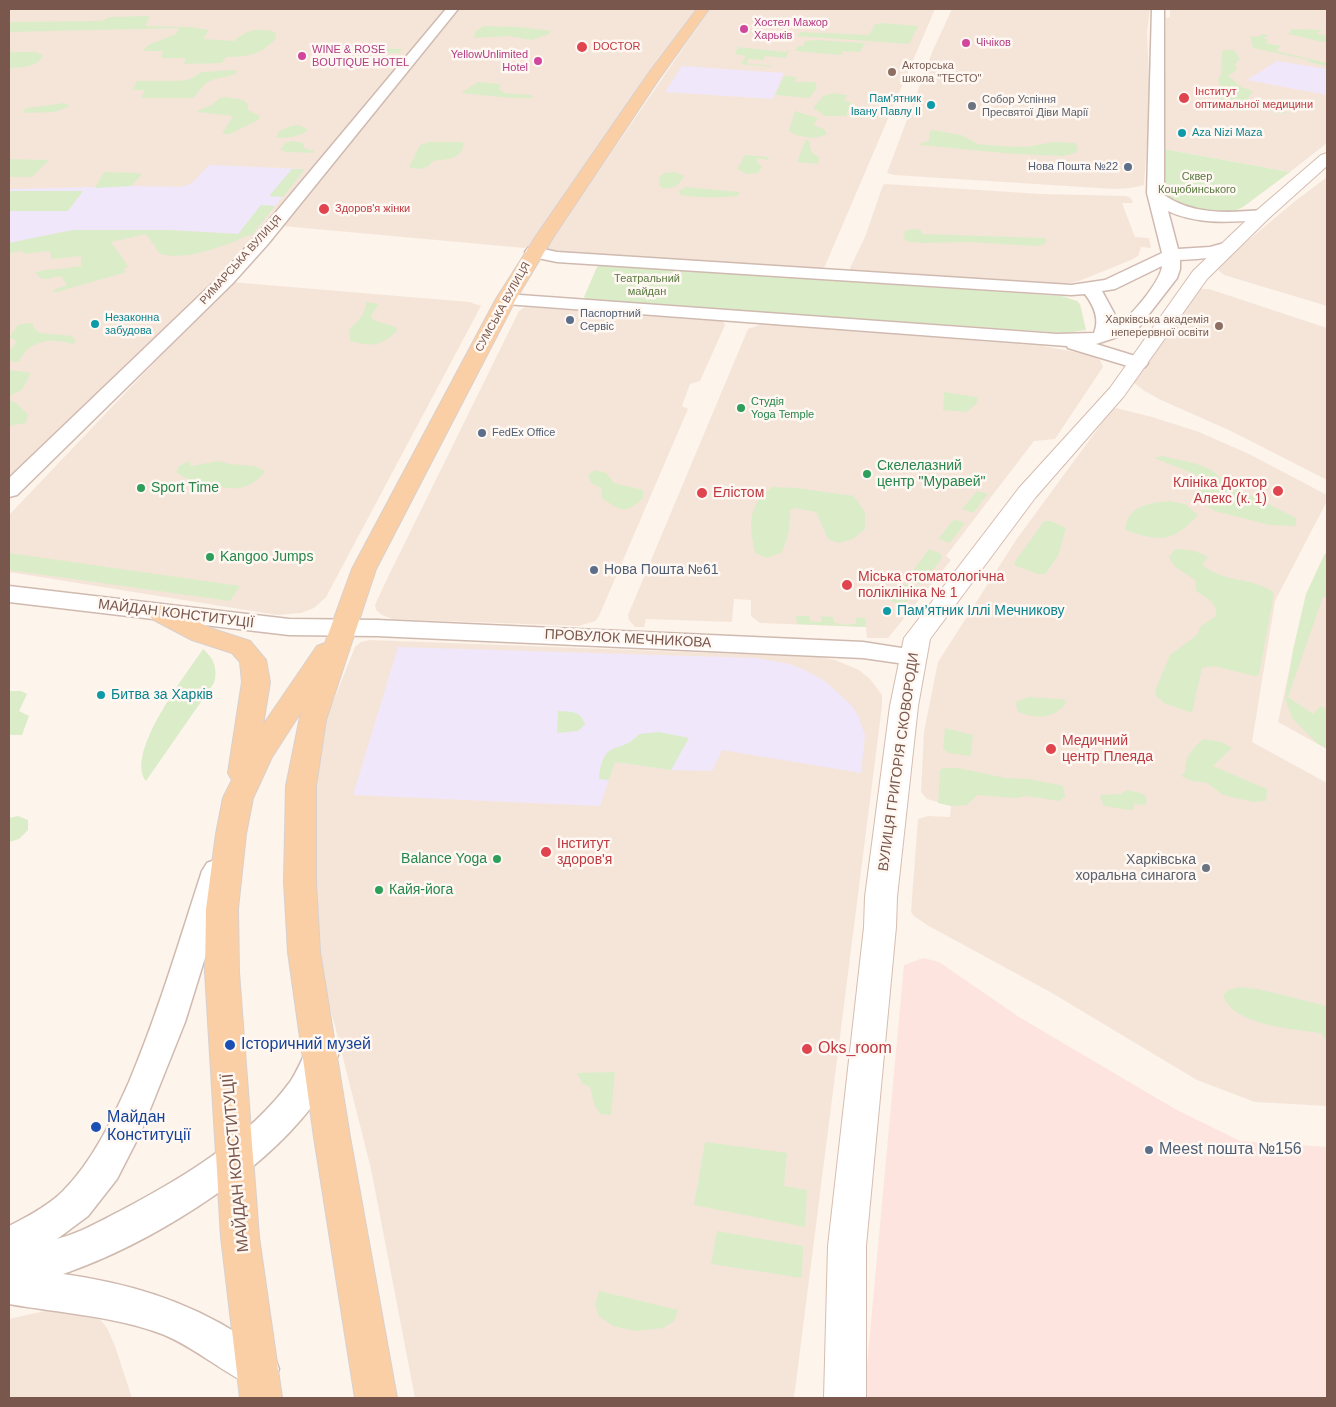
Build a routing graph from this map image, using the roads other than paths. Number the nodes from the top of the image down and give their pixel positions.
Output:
1 (452, 9) edge
2 (703, 9) edge
3 (1158, 9) edge
4 (1327, 158) edge
5 (1156, 195) junction
6 (1262, 215) junction
7 (1228, 247) junction
8 (534, 252) junction
9 (1172, 255) junction
10 (1200, 275) junction
11 (1091, 289) junction
12 (506, 299) junction
13 (1100, 338) junction
14 (1057, 340) junction
15 (1138, 363) junction
16 (9, 490) edge
17 (9, 594) edge
18 (161, 614) junction
19 (343, 629) junction
20 (912, 657) junction
21 (238, 798) junction
22 (321, 1055) junction
23 (234, 1158) junction
24 (9, 1246) edge
25 (9, 1267) edge
26 (9, 1285) edge
27 (260, 1383) edge
28 (376, 1398) edge
29 (845, 1398) edge

1 - 16 street, РИМАРСЬКА ВУЛИЦЯ
2 - 8 main road, СУМСЬКА ВУЛИЦЯ
3 - 5 street
4 - 6 main road, ВУЛИЦЯ ГРИГОРІЯ СКОВОРОДИ
5 - 6 street
5 - 9 street
6 - 7 main road, ВУЛИЦЯ ГРИГОРІЯ СКОВОРОДИ
7 - 9 street
7 - 10 main road, ВУЛИЦЯ ГРИГОРІЯ СКОВОРОДИ
8 - 11 street
8 - 12 main road, СУМСЬКА ВУЛИЦЯ
9 - 10 street
9 - 11 street
9 - 13 street
10 - 15 main road, ВУЛИЦЯ ГРИГОРІЯ СКОВОРОДИ
11 - 13 street
12 - 14 street
12 - 19 main road, СУМСЬКА ВУЛИЦЯ
13 - 14 street
14 - 15 street
15 - 20 main road, ВУЛИЦЯ ГРИГОРІЯ СКОВОРОДИ
17 - 18 street, МАЙДАН КОНСТИТУЦІЇ
18 - 19 street, МАЙДАН КОНСТИТУЦІЇ
18 - 21 main road
19 - 20 street, ПРОВУЛОК МЕЧНИКОВА
19 - 21 main road, МАЙДАН КОНСТИТУЦІЇ
19 - 22 main road
20 - 29 main road, ВУЛИЦЯ ГРИГОРІЯ СКОВОРОДИ
21 - 23 main road, МАЙДАН КОНСТИТУЦІЇ
21 - 24 street
22 - 23 street
22 - 28 main road
23 - 25 street
23 - 27 main road, МАЙДАН КОНСТИТУЦІЇ
26 - 27 street

